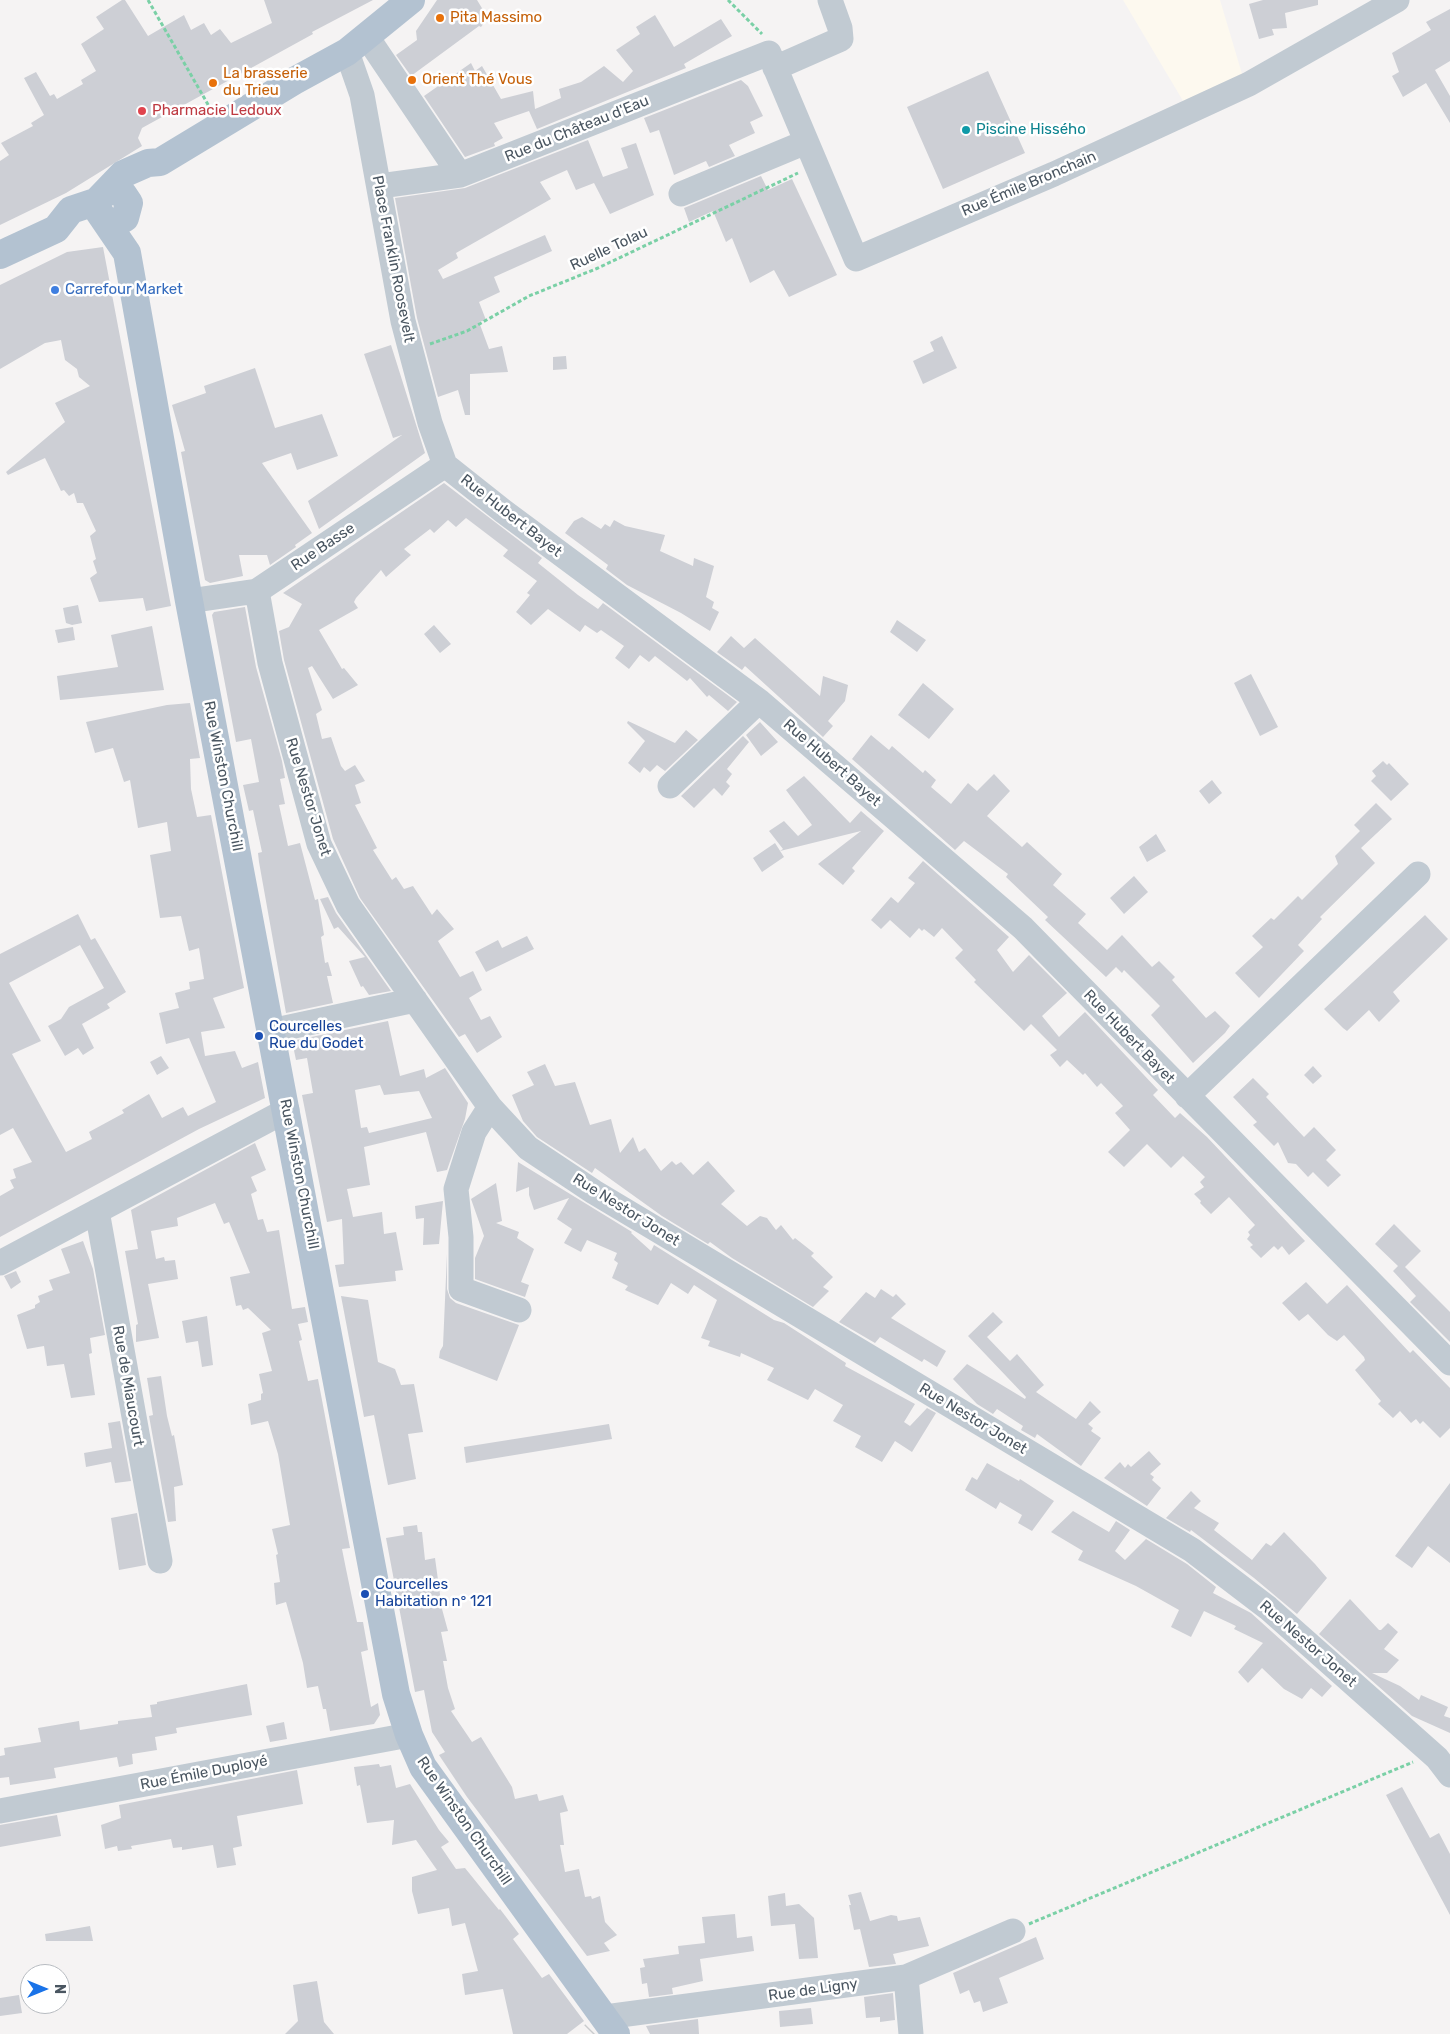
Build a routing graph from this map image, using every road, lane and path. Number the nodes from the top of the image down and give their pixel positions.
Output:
1 (148, 0) edge
2 (410, 0) edge
3 (728, 0) edge
4 (830, 0) edge
5 (1397, 0) edge
6 (357, 45) junction
7 (772, 60) junction
8 (220, 126) junction
9 (806, 142) junction
10 (816, 165) junction
11 (460, 175) junction
12 (380, 186) junction
13 (681, 194) dead end
14 (111, 209) junction
15 (0, 255) edge
16 (411, 351) junction
17 (445, 465) junction
18 (257, 591) junction
19 (189, 601) junction
20 (759, 701) junction
21 (670, 786) dead end
22 (1418, 874) dead end
23 (415, 1000) junction
24 (271, 1031) junction
25 (1187, 1096) junction
26 (490, 1107) junction
27 (287, 1110) junction
28 (97, 1211) junction
29 (0, 1263) edge
30 (519, 1310) dead end
31 (1450, 1363) edge
32 (160, 1562) dead end
33 (409, 1735) junction
34 (1442, 1761) edge
35 (0, 1811) edge
36 (1013, 1931) joint
37 (906, 1977) junction
38 (606, 2027) edge
39 (911, 2034) edge

1 - 8 path
2 - 6 main road
3 - 7 path
4 - 7 street, Rue du Château d'Eau
5 - 10 street, Rue Émile Bronchain
6 - 8 main road
6 - 11 street
6 - 12 street, Place Franklin Roosevelt
7 - 9 street, Rue Émile Bronchain
7 - 11 street, Rue du Château d'Eau
8 - 14 main road
9 - 10 street, Rue Émile Bronchain
9 - 13 street
10 - 16 path, Ruelle Tolau
11 - 12 street, Rue du Château d'Eau
12 - 16 street, Place Franklin Roosevelt
14 - 15 main road
14 - 19 main road, Rue Winston Churchill
16 - 17 street, Place Franklin Roosevelt
17 - 18 street, Rue Basse
17 - 20 street, Rue Hubert Bayet
18 - 19 street, Rue Basse
18 - 23 street, Rue Nestor Jonet
19 - 24 main road, Rue Winston Churchill
20 - 21 street
20 - 25 street, Rue Hubert Bayet
22 - 25 street, Rue Hubert Bayet
23 - 24 street
23 - 26 street, Rue Nestor Jonet
24 - 27 main road, Rue Winston Churchill
25 - 31 street, Rue Hubert Bayet
26 - 30 street
26 - 34 street, Rue Nestor Jonet
27 - 28 street
27 - 33 main road, Rue Winston Churchill
28 - 29 street
28 - 32 street, Rue de Miaucourt
33 - 35 street, Rue Émile Duployé
33 - 38 main road, Rue Winston Churchill
34 - 36 path
36 - 37 street, Rue de Ligny
37 - 38 street, Rue de Ligny
37 - 39 street

